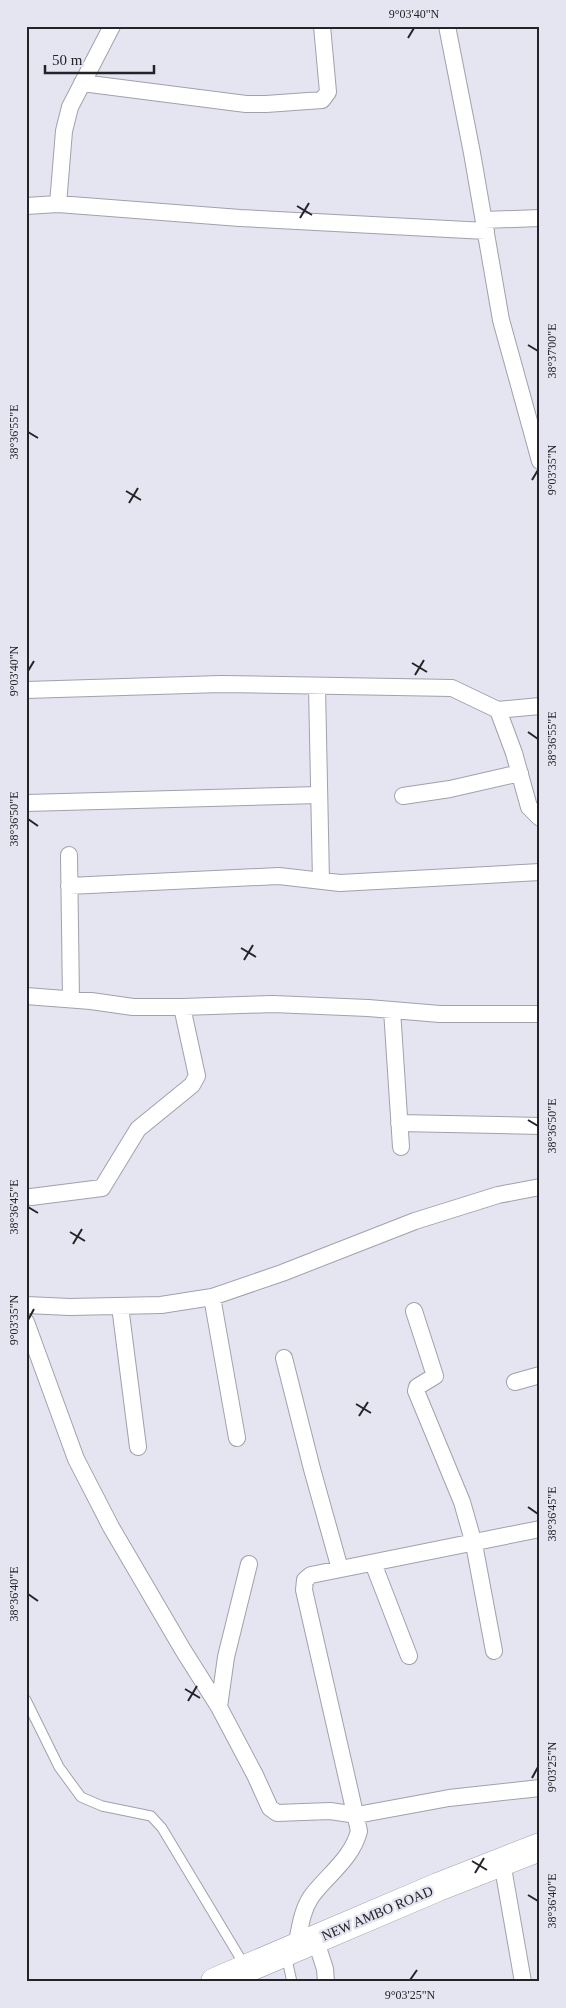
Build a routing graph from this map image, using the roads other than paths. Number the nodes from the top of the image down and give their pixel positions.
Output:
1 (112, 26) edge
2 (322, 26) edge
3 (447, 26) edge
4 (82, 84) junction
5 (58, 204) junction
6 (26, 206) edge
7 (540, 218) edge
8 (485, 226) junction
9 (540, 461) edge
10 (317, 687) junction
11 (26, 690) edge
12 (540, 706) edge
13 (498, 710) junction
14 (520, 773) junction
15 (320, 795) junction
16 (403, 796) dead end
17 (26, 803) edge
18 (540, 818) edge
19 (69, 855) dead end
20 (540, 872) edge
21 (321, 881) junction
22 (69, 886) junction
23 (26, 996) edge
24 (71, 999) junction
25 (182, 1008) junction
26 (392, 1010) junction
27 (540, 1014) edge
28 (400, 1123) junction
29 (540, 1126) edge
30 (401, 1147) dead end
31 (540, 1187) edge
32 (31, 1197) dead end
33 (212, 1297) junction
34 (26, 1305) edge
35 (120, 1306) junction
36 (414, 1310) dead end
37 (26, 1322) edge
38 (284, 1358) dead end
39 (540, 1375) edge
40 (515, 1382) dead end
41 (237, 1438) dead end
42 (138, 1447) dead end
43 (540, 1529) edge
44 (474, 1544) junction
45 (373, 1563) junction
46 (249, 1564) dead end
47 (340, 1569) junction
48 (494, 1651) dead end
49 (409, 1656) dead end
50 (26, 1700) edge
51 (219, 1708) junction
52 (540, 1788) edge
53 (357, 1815) junction
54 (540, 1847) edge
55 (502, 1862) junction
56 (298, 1945) junction
57 (246, 1968) junction
58 (215, 1982) edge
59 (292, 1982) edge
60 (326, 1982) edge
61 (523, 1982) edge

1 - 4 street
2 - 4 street
3 - 8 street
4 - 5 street
5 - 6 street
5 - 8 street
7 - 8 street
8 - 9 street
10 - 11 street
10 - 13 street
10 - 15 street
12 - 13 street
13 - 14 street
14 - 16 street
14 - 18 street
15 - 17 street
15 - 21 street
19 - 22 street
20 - 21 street
21 - 22 street
22 - 24 street
23 - 24 street
24 - 25 street
25 - 26 street
25 - 32 street
26 - 27 street
26 - 28 street
28 - 29 street
28 - 30 street
31 - 33 street
33 - 35 street
33 - 41 street
34 - 35 street
35 - 42 street
36 - 44 street
37 - 51 street
38 - 47 street
39 - 40 street
43 - 44 street
44 - 45 street
44 - 48 street
45 - 47 street
45 - 49 street
46 - 51 street
47 - 53 street
50 - 57 lane
51 - 53 street
52 - 53 street
53 - 56 street
54 - 55 highway, NEW AMBO ROAD
55 - 56 highway, NEW AMBO ROAD
55 - 61 street
56 - 57 highway, NEW AMBO ROAD
56 - 59 lane
56 - 60 street
57 - 58 highway, NEW AMBO ROAD

